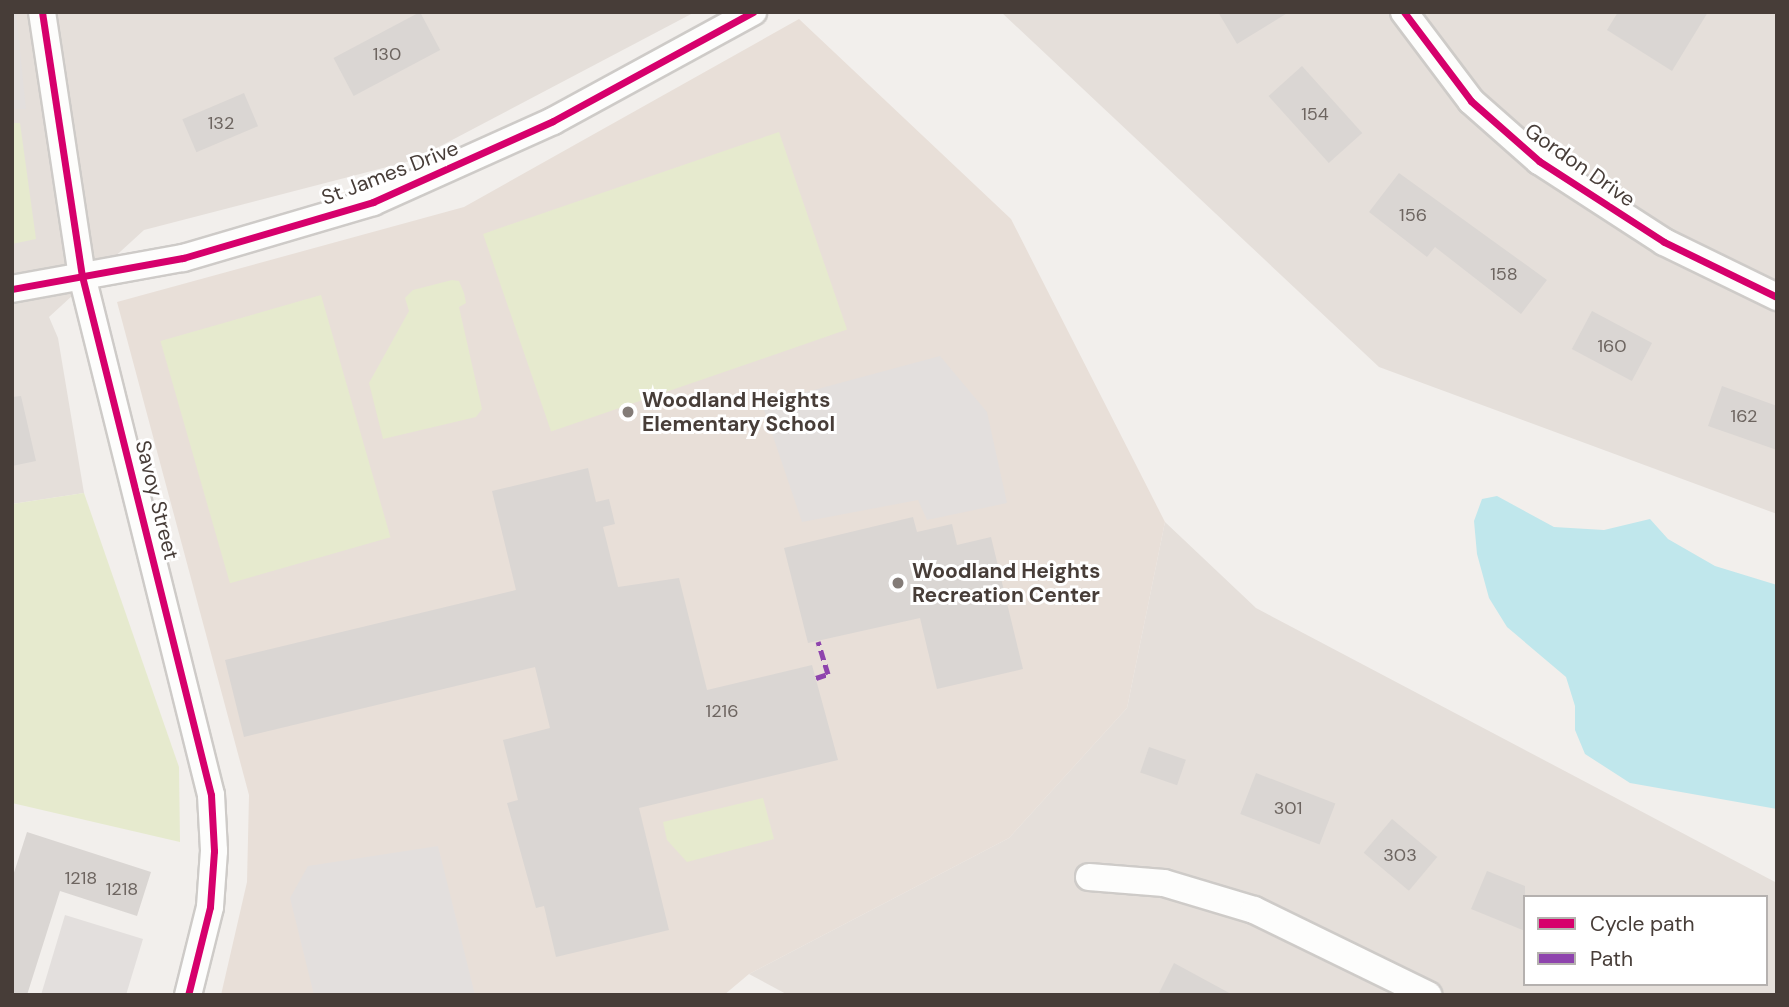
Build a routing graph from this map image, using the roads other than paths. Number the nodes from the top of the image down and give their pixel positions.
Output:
1 (42, 12) edge
2 (753, 12) edge
3 (1404, 12) edge
4 (82, 276) junction
5 (12, 289) edge
6 (1777, 297) edge
7 (1089, 877) dead end
8 (188, 995) edge
9 (1428, 995) edge

1 - 4 street, Savoy Street
2 - 4 street, St James Drive
3 - 6 street, Gordon Drive
4 - 5 street, St James Drive
4 - 8 street, Savoy Street
7 - 9 street

